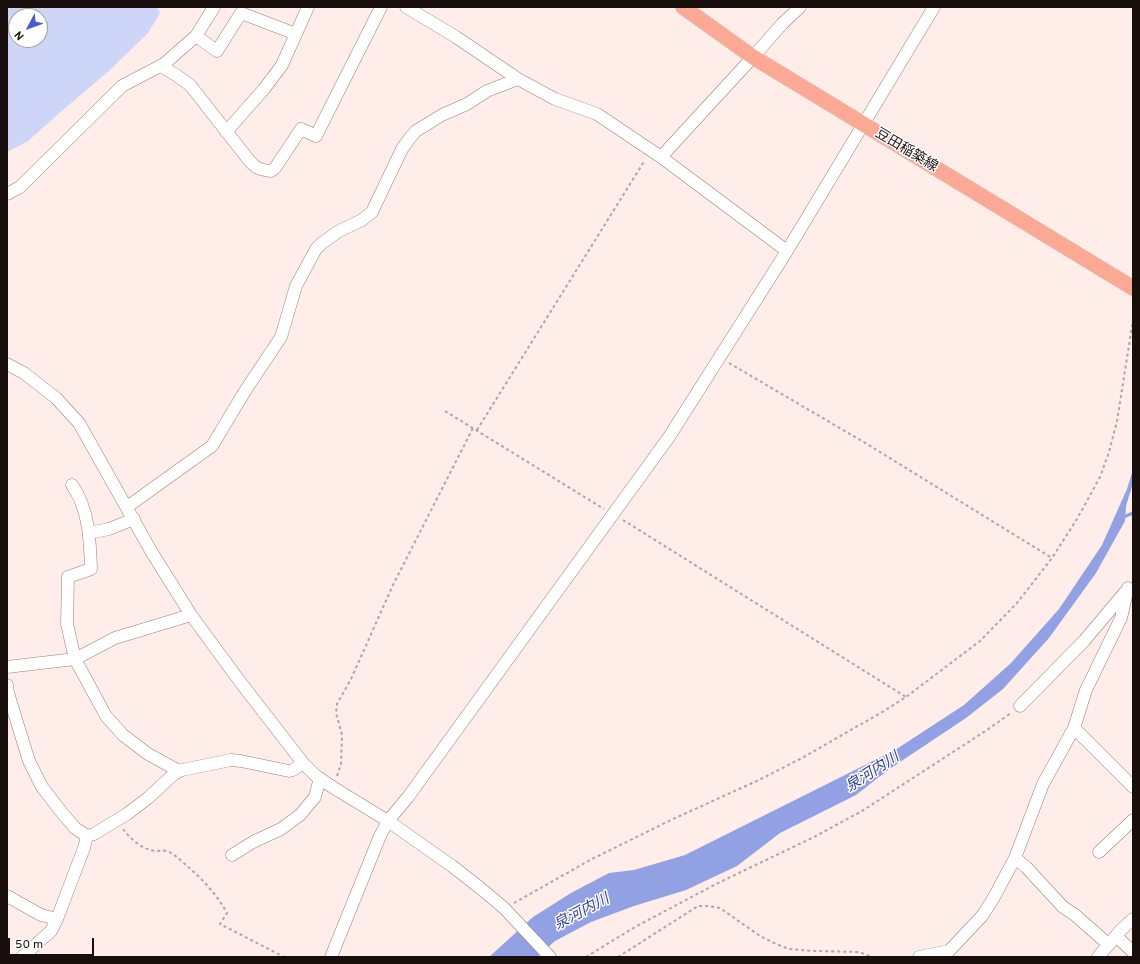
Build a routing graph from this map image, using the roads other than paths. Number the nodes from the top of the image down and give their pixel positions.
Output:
1 (214, 7) edge
2 (308, 7) edge
3 (381, 7) edge
4 (406, 7) edge
5 (683, 7) edge
6 (800, 7) edge
7 (934, 7) edge
8 (296, 34) junction
9 (196, 36) junction
10 (753, 57) junction
11 (160, 66) junction
12 (518, 79) junction
13 (863, 125) junction
14 (226, 132) junction
15 (656, 154) junction
16 (7, 194) edge
17 (787, 251) junction
18 (1133, 288) edge
19 (7, 364) edge
20 (72, 485) dead end
21 (128, 507) junction
22 (134, 519) junction
23 (89, 533) junction
24 (1130, 585) edge
25 (191, 615) junction
26 (75, 659) junction
27 (7, 667) edge
28 (7, 685) edge
29 (1020, 706) road end
30 (1074, 728) junction
31 (303, 763) junction
32 (179, 771) junction
33 (320, 778) junction
34 (1133, 787) edge
35 (1133, 820) edge
36 (388, 821) junction
37 (87, 836) junction
38 (1098, 852) dead end
39 (232, 856) dead end
40 (1015, 858) junction
41 (7, 896) edge
42 (57, 919) junction
43 (1133, 919) edge
44 (1112, 940) junction
45 (1133, 952) edge
46 (953, 954) edge
47 (22, 957) edge
48 (331, 957) edge
49 (550, 957) edge
50 (919, 957) edge
51 (1098, 957) edge

1 - 9 street
2 - 8 street
3 - 14 street
4 - 12 street
5 - 10 main road, 豆田稲築線
6 - 10 street
7 - 13 street
8 - 9 street
8 - 14 street
9 - 11 street
10 - 13 main road, 豆田稲築線
10 - 15 street
11 - 14 street
11 - 16 street
12 - 15 street
12 - 21 street
13 - 17 street
13 - 18 main road, 豆田稲築線
15 - 17 street
17 - 36 street
19 - 21 street
20 - 23 street
21 - 22 street
22 - 23 street
22 - 25 street
23 - 26 street
24 - 29 street
24 - 30 street
25 - 26 street
25 - 31 street
26 - 27 street
26 - 32 street
28 - 37 street
30 - 34 street
30 - 40 street
31 - 32 street
31 - 33 street
32 - 37 street
33 - 36 street
33 - 39 street
35 - 38 street
36 - 48 street
36 - 49 street
37 - 42 street
40 - 44 street
40 - 46 street
41 - 42 street
42 - 47 street
43 - 44 street
44 - 45 street
44 - 51 street
46 - 50 street

